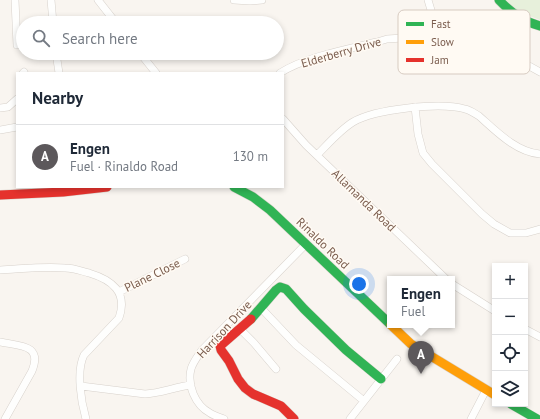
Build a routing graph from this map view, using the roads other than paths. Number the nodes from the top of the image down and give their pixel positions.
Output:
1 (15, 0) edge
2 (52, 0) edge
3 (98, 0) edge
4 (234, 0) edge
5 (262, 0) edge
6 (428, 0) edge
7 (499, 0) edge
8 (431, 10) edge
9 (508, 10) edge
10 (53, 16) edge
11 (111, 16) edge
12 (16, 22) edge
13 (530, 23) edge
14 (540, 26) edge
15 (398, 38) edge
16 (57, 60) edge
17 (146, 60) edge
18 (530, 67) edge
19 (58, 72) edge
20 (155, 72) edge
21 (282, 72) edge
22 (540, 72) edge
23 (16, 100) edge
24 (415, 107) junction
25 (0, 108) edge
26 (284, 120) edge
27 (16, 127) edge
28 (0, 130) edge
29 (540, 154) edge
30 (317, 155) junction
31 (98, 188) edge
32 (236, 188) edge
33 (0, 195) edge
34 (540, 229) edge
35 (306, 244) junction
36 (185, 259) dead end
37 (0, 270) edge
38 (443, 276) edge
39 (455, 286) edge
40 (119, 292) junction
41 (243, 308) junction
42 (261, 308) junction
43 (492, 309) edge
44 (252, 317) junction
45 (387, 322) edge
46 (239, 328) junction
47 (393, 328) edge
48 (528, 331) edge
49 (540, 337) edge
50 (0, 342) edge
51 (397, 359) dead end
52 (276, 369) dead end
53 (381, 379) junction
54 (190, 385) junction
55 (81, 386) junction
56 (486, 390) junction
57 (492, 393) edge
58 (364, 401) junction
59 (516, 407) edge
60 (5, 419) edge
61 (86, 419) edge
62 (224, 419) edge
63 (294, 419) edge
64 (350, 419) edge
65 (471, 419) edge
66 (537, 419) edge

1 - 12 street
2 - 10 street
3 - 11 street
4 - 5 street
6 - 8 street
7 - 9 street
13 - 14 street
15 - 21 street, Elderberry Drive
16 - 19 street
17 - 20 street
18 - 22 street, Elderberry Drive
23 - 25 street
24 - 29 street
24 - 30 street
24 - 34 street
26 - 30 street, Allamanda Road
27 - 28 street
30 - 38 street, Allamanda Road
31 - 33 street
32 - 35 street, Rinaldo Road
35 - 41 street, Harrison Drive
35 - 45 street, Rinaldo Road
36 - 40 street, Plane Close
37 - 40 street
39 - 43 street
40 - 55 street
41 - 44 street
41 - 54 street, Harrison Drive
42 - 44 street
42 - 53 street
42 - 58 street
44 - 46 street
46 - 52 street
46 - 63 street
47 - 56 street, Rinaldo Road
48 - 49 street
50 - 60 street
51 - 53 street
53 - 58 street
54 - 55 street
54 - 62 street
55 - 61 street
56 - 57 street, Rinaldo Road
56 - 65 street
58 - 64 street
59 - 66 street

